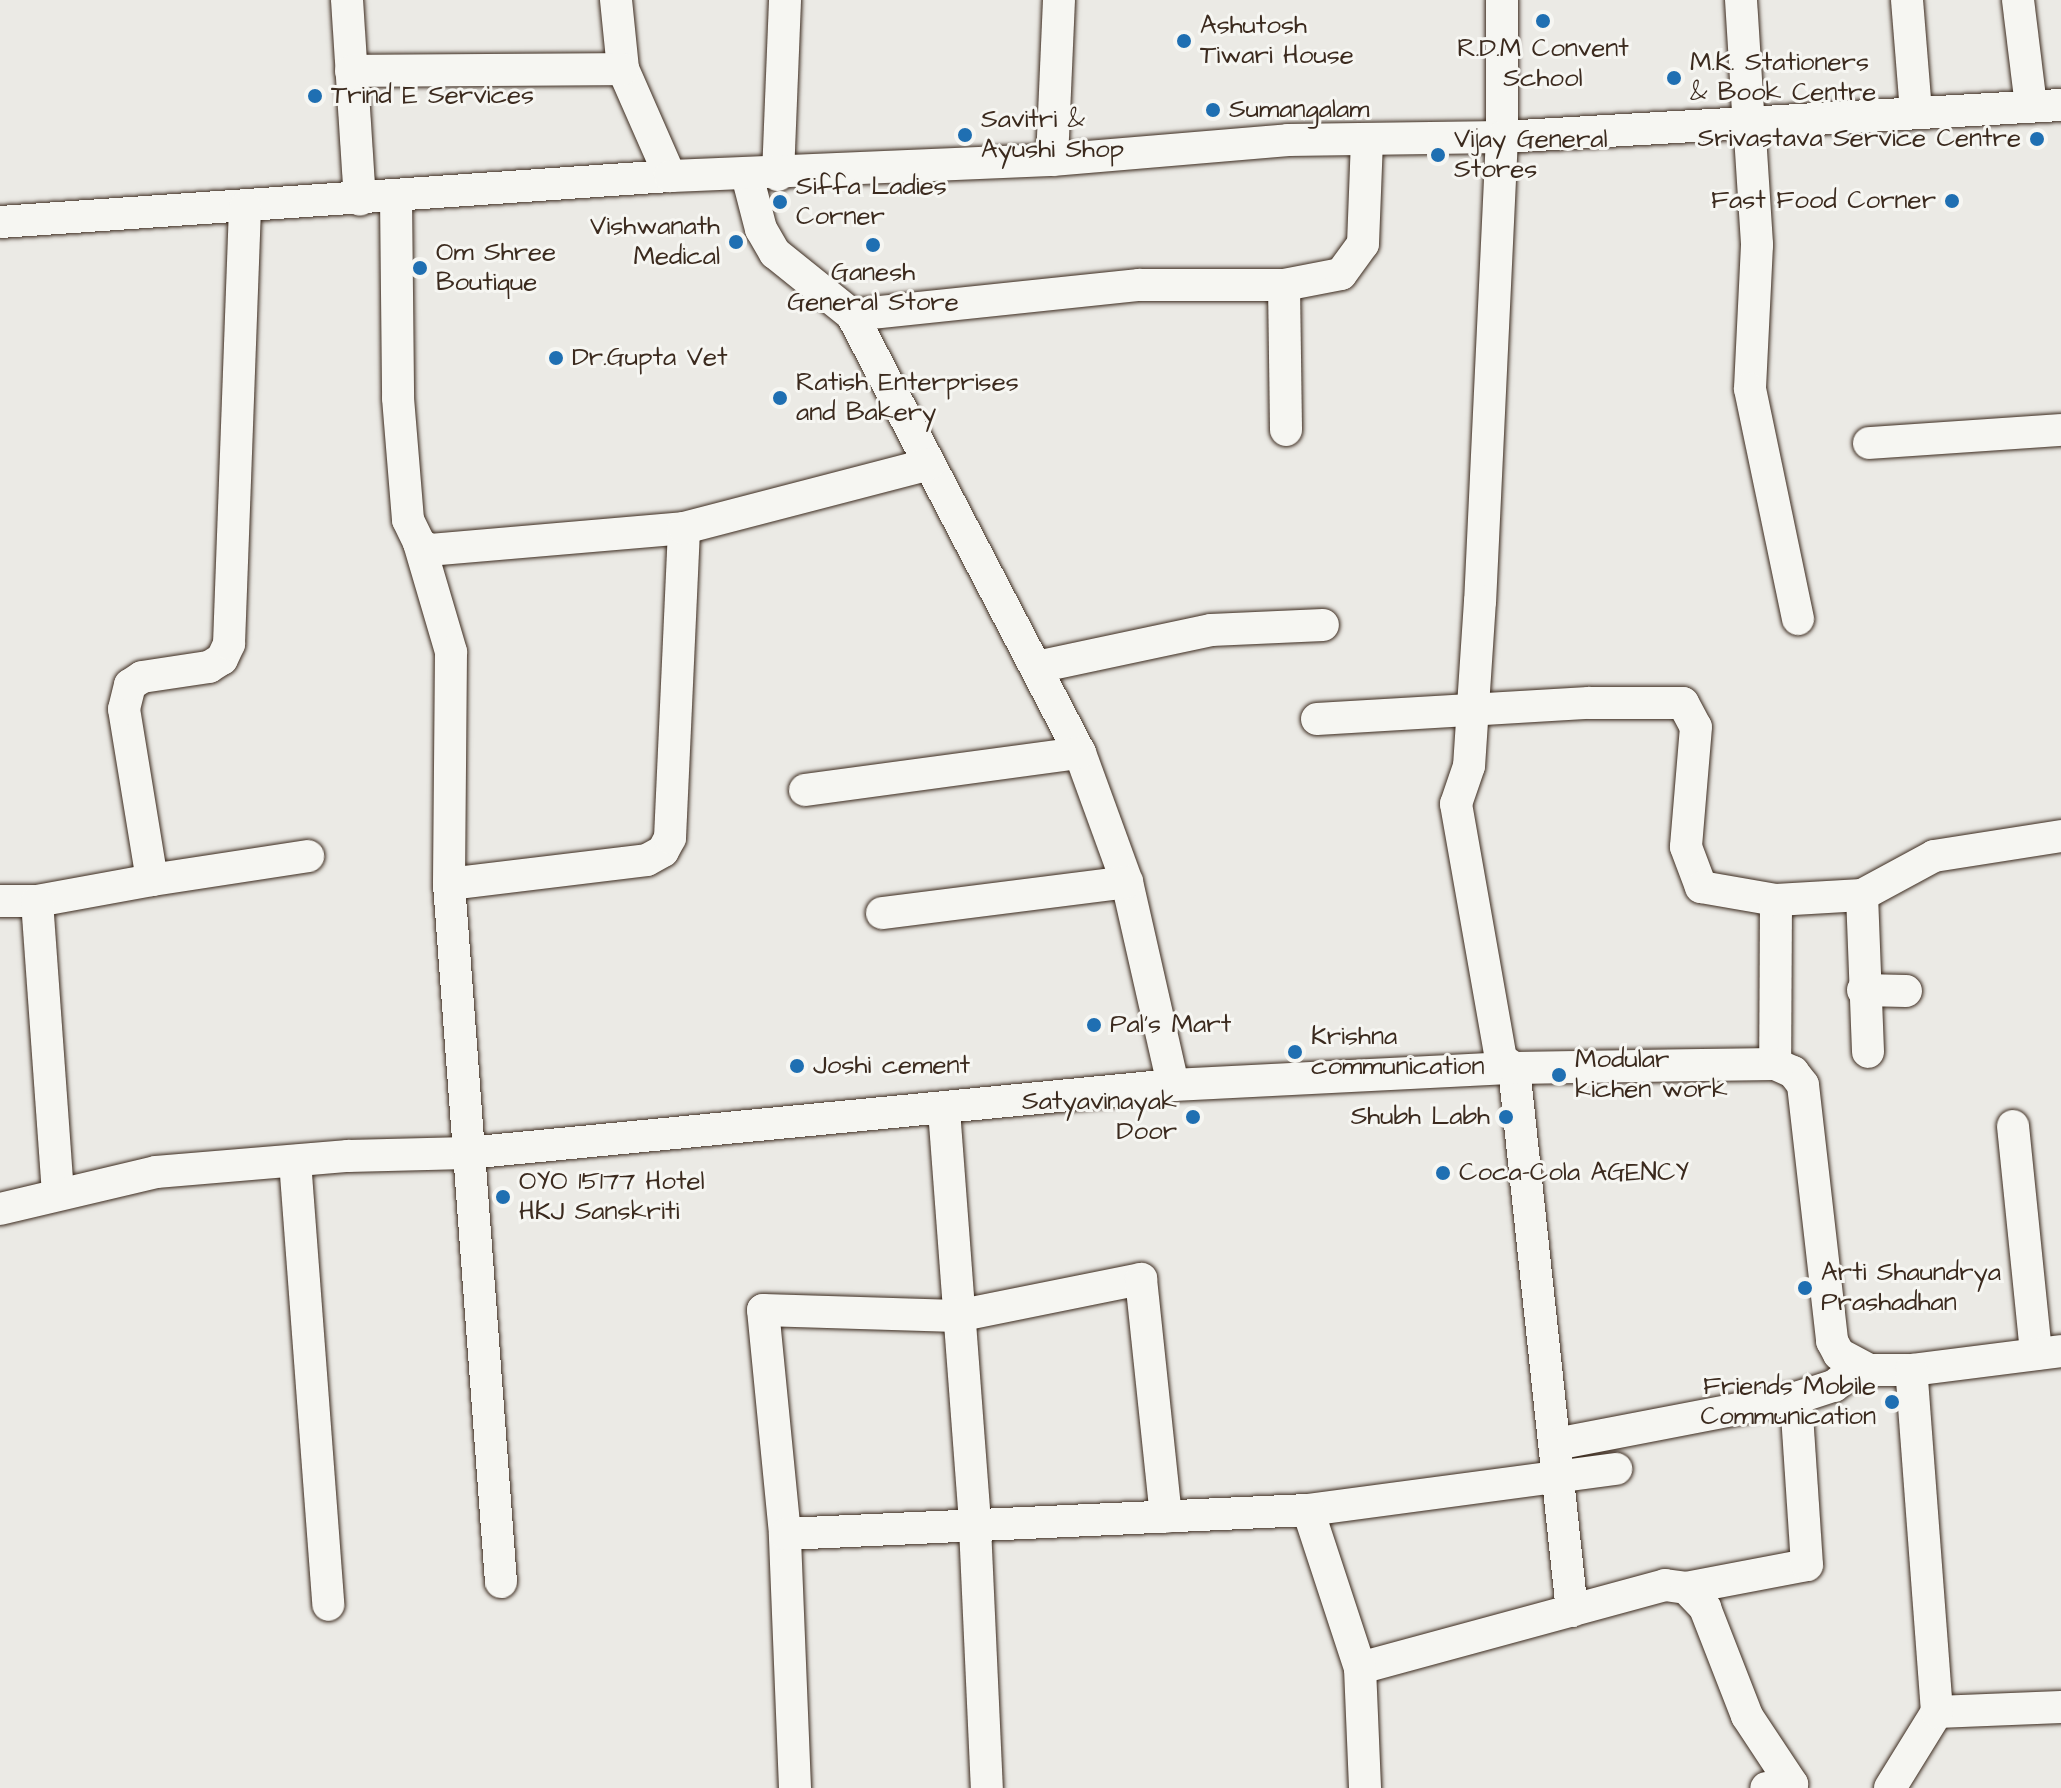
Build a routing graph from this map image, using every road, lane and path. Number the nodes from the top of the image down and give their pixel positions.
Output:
1 (347, 0) edge
2 (616, 0) edge
3 (785, 0) edge
4 (1059, 0) edge
5 (1502, 0) edge
6 (1741, 0) edge
7 (1907, 0) edge
8 (2018, 0) edge
9 (623, 69) junction
10 (351, 71) junction
11 (2046, 106) edge
12 (1916, 113) junction
13 (1748, 116) junction
14 (1502, 137) junction
15 (1367, 141) junction
16 (1052, 160) junction
17 (762, 175) junction
18 (670, 176) junction
19 (396, 197) junction
20 (360, 200) junction
21 (245, 207) junction
22 (0, 222) edge
23 (1284, 285) junction
24 (852, 315) junction
25 (1286, 430) dead end
26 (2061, 430) edge
27 (1869, 443) dead end
28 (929, 464) junction
29 (684, 528) junction
30 (419, 543) junction
31 (1798, 619) dead end
32 (1323, 625) dead end
33 (1037, 667) junction
34 (1473, 712) junction
35 (1317, 719) dead end
36 (1080, 753) junction
37 (805, 790) dead end
38 (2061, 836) edge
39 (308, 856) dead end
40 (152, 880) junction
41 (1127, 882) junction
42 (449, 884) junction
43 (1862, 895) junction
44 (1776, 900) junction
45 (0, 901) edge
46 (37, 901) junction
47 (882, 913) dead end
48 (1863, 990) junction
49 (1906, 991) dead end
50 (1868, 1052) dead end
51 (1775, 1064) junction
52 (1514, 1068) junction
53 (1173, 1085) junction
54 (944, 1110) junction
55 (2013, 1126) dead end
56 (467, 1153) junction
57 (295, 1161) junction
58 (58, 1192) junction
59 (0, 1209) edge
60 (957, 1316) junction
61 (2048, 1353) edge
62 (1859, 1366) junction
63 (1911, 1370) junction
64 (1796, 1398) junction
65 (1556, 1444) junction
66 (1616, 1469) dead end
67 (1560, 1477) junction
68 (1308, 1510) junction
69 (1166, 1517) junction
70 (975, 1527) junction
71 (785, 1534) junction
72 (501, 1582) dead end
73 (1686, 1588) junction
74 (328, 1605) dead end
75 (1572, 1611) junction
76 (1360, 1668) junction
77 (2061, 1707) edge
78 (1937, 1712) junction
79 (795, 1788) edge
80 (987, 1788) edge
81 (1365, 1788) edge
82 (1766, 1788) edge
83 (1890, 1788) edge

1 - 10 street
2 - 9 street
3 - 17 street
4 - 16 street
5 - 14 street
6 - 13 street
7 - 12 street
8 - 11 street
9 - 10 street
9 - 18 street
10 - 20 street
11 - 12 street
12 - 13 street
13 - 14 street
13 - 31 street
14 - 15 street
14 - 34 street
15 - 16 street
15 - 23 street
16 - 17 street
17 - 18 street
17 - 24 street
18 - 19 street
19 - 20 street
19 - 30 street
20 - 21 street
21 - 22 street
21 - 40 street
23 - 24 street
23 - 25 street
24 - 28 street
26 - 27 street
28 - 29 street
28 - 33 street
29 - 30 street
29 - 42 street
30 - 42 street
32 - 33 street
33 - 36 street
34 - 35 street
34 - 44 street
34 - 52 street
36 - 37 street
36 - 41 street
38 - 43 street
39 - 40 street
40 - 46 street
41 - 47 street
41 - 53 street
42 - 56 street
43 - 44 street
43 - 48 street
44 - 51 street
45 - 46 street
46 - 58 street
48 - 49 street
48 - 50 street
51 - 52 street
51 - 62 street
52 - 53 street
52 - 65 street
53 - 54 street
54 - 56 street
54 - 60 street
55 - 61 street
56 - 57 street
56 - 72 street
57 - 58 street
57 - 74 street
58 - 59 street
60 - 69 street
60 - 70 street
60 - 71 street
61 - 63 street
62 - 63 street
62 - 64 street
63 - 78 street
64 - 65 street
64 - 73 street
65 - 67 street
66 - 67 street
67 - 68 street
67 - 75 street
68 - 69 street
68 - 76 street
69 - 70 street
70 - 71 street
70 - 80 street
71 - 79 street
73 - 75 street
73 - 82 street
75 - 76 street
76 - 81 street
77 - 78 street
78 - 83 street

